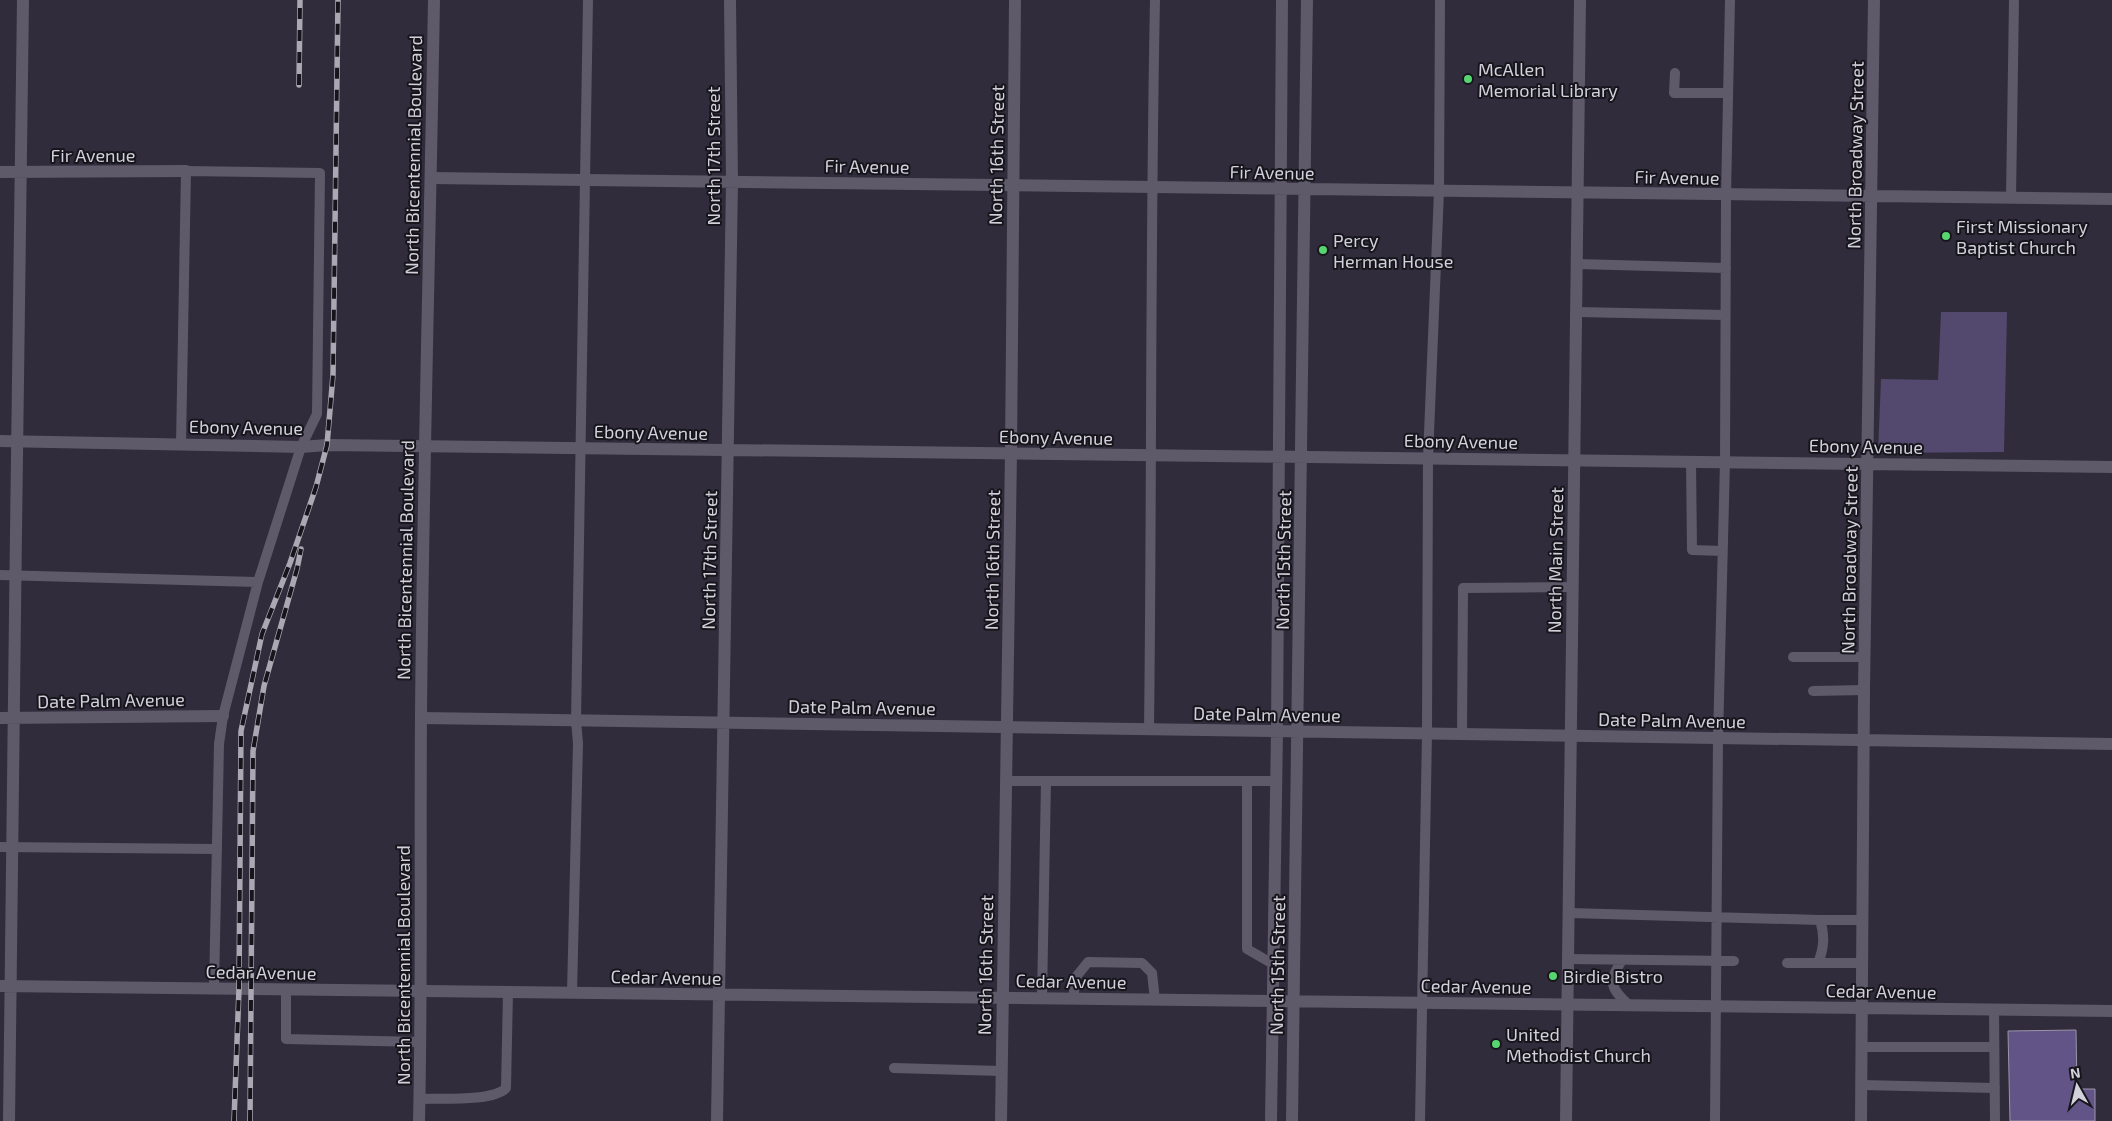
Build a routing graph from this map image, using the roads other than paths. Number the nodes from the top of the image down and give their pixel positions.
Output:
1 (23, 0) edge
2 (434, 0) edge
3 (588, 0) edge
4 (730, 0) edge
5 (1015, 0) edge
6 (1155, 0) edge
7 (1282, 0) edge
8 (1307, 0) edge
9 (1440, 0) edge
10 (1580, 0) edge
11 (1730, 0) edge
12 (1874, 0) edge
13 (2014, 0) edge
14 (1675, 73) dead end
15 (1728, 93) junction
16 (0, 172) edge
17 (186, 172) junction
18 (19, 173) junction
19 (431, 178) junction
20 (586, 180) junction
21 (732, 182) junction
22 (1013, 186) junction
23 (1151, 188) junction
24 (1280, 189) junction
25 (1304, 190) junction
26 (1439, 191) junction
27 (1578, 193) junction
28 (1726, 196) junction
29 (1872, 196) junction
30 (2011, 198) junction
31 (2112, 199) edge
32 (1577, 264) junction
33 (1726, 268) junction
34 (1576, 312) junction
35 (1725, 315) junction
36 (0, 442) edge
37 (15, 442) junction
38 (181, 444) junction
39 (301, 447) junction
40 (424, 447) junction
41 (581, 449) junction
42 (728, 450) junction
43 (1011, 454) junction
44 (1152, 456) junction
45 (1279, 458) junction
46 (1302, 458) junction
47 (1428, 458) junction
48 (1574, 460) junction
49 (1691, 461) junction
50 (1725, 462) junction
51 (1868, 464) junction
52 (2112, 466) edge
53 (1722, 551) junction
54 (0, 575) edge
55 (15, 576) junction
56 (258, 582) junction
57 (1572, 587) junction
58 (1793, 656) dead end
59 (1865, 657) junction
60 (1813, 690) dead end
61 (1864, 690) junction
62 (222, 716) junction
63 (0, 718) edge
64 (14, 718) junction
65 (421, 718) junction
66 (576, 721) junction
67 (724, 723) junction
68 (1007, 727) junction
69 (1149, 729) junction
70 (1277, 731) junction
71 (1298, 732) junction
72 (1427, 733) junction
73 (1462, 734) junction
74 (1571, 736) junction
75 (1718, 738) junction
76 (1864, 740) junction
77 (2112, 744) edge
78 (1006, 781) junction
79 (1046, 781) junction
80 (1276, 781) junction
81 (1247, 782) junction
82 (0, 848) edge
83 (13, 848) junction
84 (217, 849) junction
85 (1570, 913) junction
86 (1717, 917) junction
87 (1820, 920) junction
88 (1863, 920) junction
89 (1568, 960) junction
90 (1622, 960) junction
91 (1717, 961) junction
92 (1734, 961) dead end
93 (1787, 963) dead end
94 (1818, 963) junction
95 (1863, 963) junction
96 (1273, 964) junction
97 (6, 986) edge
98 (214, 989) junction
99 (286, 989) junction
100 (422, 991) junction
101 (508, 992) junction
102 (572, 993) junction
103 (718, 995) junction
104 (1002, 998) junction
105 (1042, 998) junction
106 (1073, 999) junction
107 (1155, 1000) junction
108 (1272, 1001) junction
109 (1294, 1001) junction
110 (1423, 1003) junction
111 (1567, 1005) junction
112 (1629, 1005) junction
113 (1716, 1006) junction
114 (1862, 1008) junction
115 (1994, 1010) junction
116 (2112, 1011) edge
117 (422, 1042) junction
118 (1862, 1047) junction
119 (1994, 1047) junction
120 (894, 1068) dead end
121 (1001, 1070) junction
122 (1861, 1085) junction
123 (1995, 1088) junction
124 (420, 1099) junction
125 (9, 1121) edge
126 (419, 1121) edge
127 (717, 1121) edge
128 (1001, 1121) edge
129 (1271, 1121) edge
130 (1292, 1121) edge
131 (1420, 1121) edge
132 (1566, 1121) edge
133 (1715, 1121) edge
134 (1861, 1121) edge
135 (1995, 1121) edge

1 - 18 street
2 - 19 street, North Bicentennial Boulevard
3 - 20 lane
4 - 21 street, North 17th Street
5 - 22 street, North 16th Street
6 - 23 lane
7 - 24 street, North 15th Street
8 - 25 street, North 15th Street
9 - 26 lane
10 - 27 street, North Main Street
11 - 15 lane
12 - 29 street, North Broadway Street
13 - 30 lane
14 - 15 lane
15 - 28 lane
16 - 18 street, Fir Avenue
17 - 18 street, Fir Avenue
17 - 38 lane
17 - 39 lane
18 - 37 street
19 - 20 street, Fir Avenue
19 - 40 street, North Bicentennial Boulevard
20 - 21 street, Fir Avenue
20 - 41 lane
21 - 22 street, Fir Avenue
21 - 42 street, North 17th Street
22 - 23 street, Fir Avenue
22 - 43 street, North 16th Street
23 - 24 street, Fir Avenue
23 - 44 lane
24 - 25 street, Fir Avenue
24 - 45 street, North 15th Street
25 - 26 street, Fir Avenue
25 - 46 street, North 15th Street
26 - 27 street, Fir Avenue
26 - 47 lane
27 - 28 street, Fir Avenue
27 - 32 street, North Main Street
28 - 29 street, Fir Avenue
28 - 33 lane
29 - 30 street, Fir Avenue
29 - 51 street, North Broadway Street
30 - 31 street, Fir Avenue
32 - 33 lane
32 - 34 street, North Main Street
33 - 35 lane
34 - 35 lane
34 - 48 street, North Main Street
35 - 50 lane
36 - 37 street, Ebony Avenue
37 - 38 street, Ebony Avenue
37 - 55 street
38 - 39 street, Ebony Avenue
39 - 40 street, Ebony Avenue
39 - 56 lane
40 - 41 street, Ebony Avenue
40 - 65 street, North Bicentennial Boulevard
41 - 42 street, Ebony Avenue
41 - 66 lane
42 - 43 street, Ebony Avenue
42 - 67 street, North 17th Street
43 - 44 street, Ebony Avenue
43 - 68 street, North 16th Street
44 - 45 street, Ebony Avenue
44 - 69 lane
45 - 46 street, Ebony Avenue
45 - 70 street, North 15th Street
46 - 47 street, Ebony Avenue
46 - 71 street, North 15th Street
47 - 48 street, Ebony Avenue
47 - 72 lane
48 - 49 street, Ebony Avenue
48 - 57 street, North Main Street
49 - 50 street, Ebony Avenue
49 - 53 lane
50 - 51 street, Ebony Avenue
50 - 53 lane
51 - 52 street, Ebony Avenue
51 - 59 street, North Broadway Street
53 - 75 lane
54 - 55 lane
55 - 56 lane
55 - 64 street
56 - 62 lane
57 - 73 lane
57 - 74 street, North Main Street
58 - 59 lane
59 - 61 street, North Broadway Street
60 - 61 lane
61 - 76 street, North Broadway Street
62 - 64 street, Date Palm Avenue
62 - 84 lane
63 - 64 street, Date Palm Avenue
64 - 83 street
65 - 66 street, Date Palm Avenue
65 - 100 street, North Bicentennial Boulevard
66 - 67 street, Date Palm Avenue
66 - 102 lane
67 - 68 street, Date Palm Avenue
67 - 103 street, North 17th Street
68 - 69 street, Date Palm Avenue
68 - 78 street, North 16th Street
69 - 70 street, Date Palm Avenue
70 - 71 street, Date Palm Avenue
70 - 80 street, North 15th Street
71 - 72 street, Date Palm Avenue
71 - 109 street, North 15th Street
72 - 73 street, Date Palm Avenue
72 - 110 lane
73 - 74 street, Date Palm Avenue
74 - 75 street, Date Palm Avenue
74 - 85 street, North Main Street
75 - 76 street, Date Palm Avenue
75 - 86 lane
76 - 77 street, Date Palm Avenue
76 - 88 street, North Broadway Street
78 - 79 lane
78 - 104 street, North 16th Street
79 - 81 lane
79 - 105 lane
80 - 81 lane
80 - 96 street, North 15th Street
81 - 96 lane
82 - 83 lane
83 - 84 lane
83 - 97 street
84 - 98 lane
85 - 86 lane
85 - 89 street, North Main Street
86 - 87 lane
86 - 91 lane
87 - 88 lane
87 - 94 lane
88 - 95 street, North Broadway Street
89 - 90 lane
89 - 111 street, North Main Street
90 - 91 lane
90 - 112 lane
91 - 92 lane
91 - 113 lane
93 - 94 lane
94 - 95 lane
95 - 114 street, North Broadway Street
96 - 108 street, North 15th Street
97 - 98 street, Cedar Avenue
97 - 125 street
98 - 99 street, Cedar Avenue
99 - 100 street, Cedar Avenue
99 - 117 lane
100 - 101 street, Cedar Avenue
100 - 117 street, North Bicentennial Boulevard
101 - 102 street, Cedar Avenue
101 - 124 lane
102 - 103 street, Cedar Avenue
103 - 104 street, Cedar Avenue
103 - 127 street, North 17th Street
104 - 105 street, Cedar Avenue
104 - 121 street, North 16th Street
105 - 106 street, Cedar Avenue
106 - 107 street, Cedar Avenue
106 - 107 lane
107 - 108 street, Cedar Avenue
108 - 109 street, Cedar Avenue
108 - 129 street, North 15th Street
109 - 110 street, Cedar Avenue
109 - 130 street, North 15th Street
110 - 111 street, Cedar Avenue
110 - 131 lane
111 - 112 street, Cedar Avenue
111 - 132 street, North Main Street
112 - 113 street, Cedar Avenue
113 - 114 street, Cedar Avenue
113 - 133 lane
114 - 115 street, Cedar Avenue
114 - 118 street, North Broadway Street
115 - 116 street, Cedar Avenue
115 - 119 lane
117 - 124 street, North Bicentennial Boulevard
118 - 119 lane
118 - 122 street, North Broadway Street
119 - 123 lane
120 - 121 lane
121 - 128 street, North 16th Street
122 - 123 lane
122 - 134 street, North Broadway Street
123 - 135 lane
124 - 126 street, North Bicentennial Boulevard

